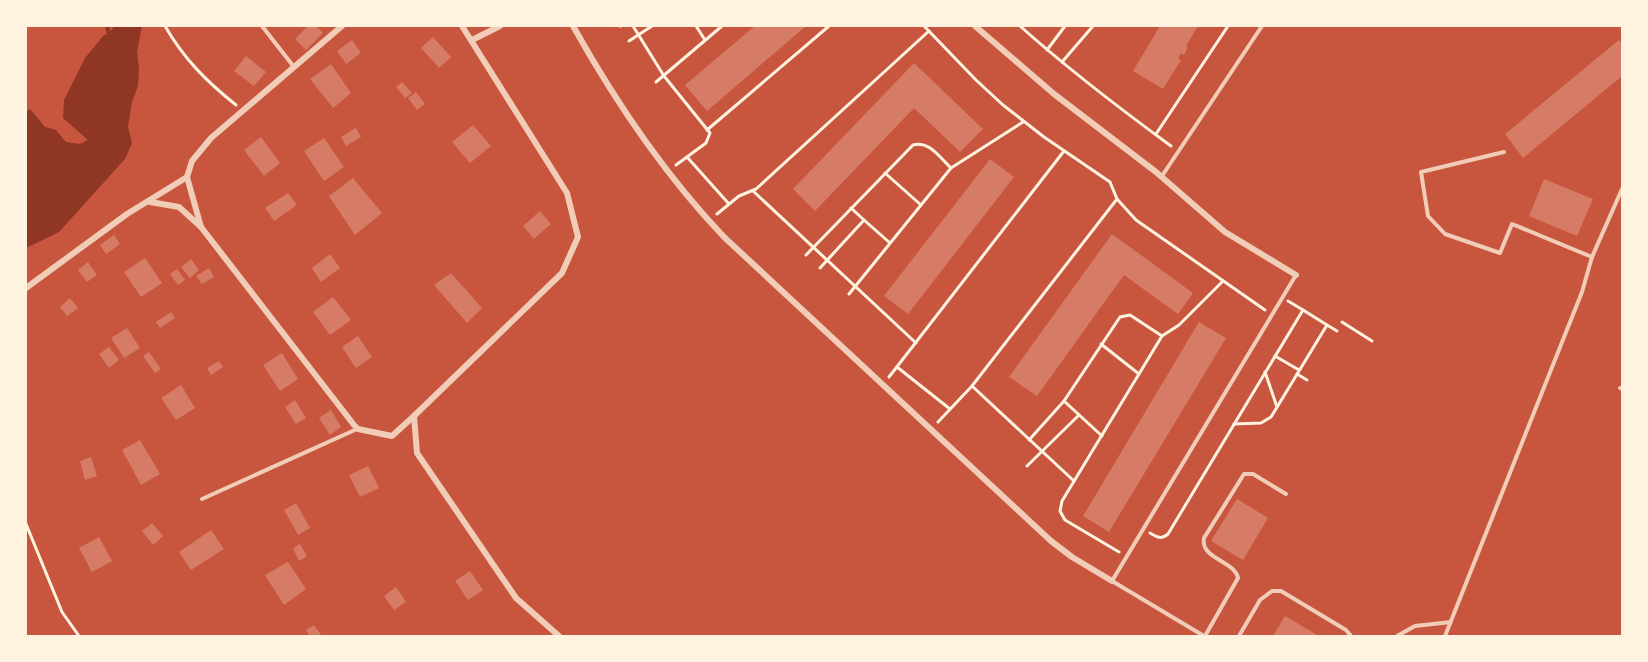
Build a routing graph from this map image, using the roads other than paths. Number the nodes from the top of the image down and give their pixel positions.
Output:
1 (262, 26) edge
2 (342, 26) edge
3 (462, 26) edge
4 (500, 26) edge
5 (573, 26) edge
6 (975, 26) edge
7 (1262, 26) edge
8 (472, 40) junction
9 (294, 67) junction
10 (1504, 152) dead end
11 (187, 177) junction
12 (1161, 177) junction
13 (1623, 189) edge
14 (149, 202) junction
15 (201, 227) junction
16 (1592, 257) junction
17 (1296, 275) joint
18 (26, 288) edge
19 (414, 416) junction
20 (358, 429) junction
21 (1286, 494) dead end
22 (202, 499) dead end
23 (1112, 581) junction
24 (1451, 622) junction
25 (559, 636) edge
26 (1204, 636) edge
27 (1239, 636) edge
28 (1351, 636) edge
29 (1397, 636) edge
30 (1445, 636) edge

1 - 9 lane
2 - 9 street
3 - 8 street
4 - 8 street
5 - 23 street
6 - 12 street
7 - 12 lane
8 - 19 street
9 - 11 street
10 - 16 lane
11 - 14 street
11 - 15 street
12 - 17 street
13 - 16 lane
14 - 15 street
14 - 18 street
15 - 20 street
16 - 24 lane
17 - 23 lane
19 - 20 street
19 - 25 street
20 - 22 lane
21 - 26 lane
23 - 26 lane
24 - 29 lane
24 - 30 lane
27 - 28 lane

